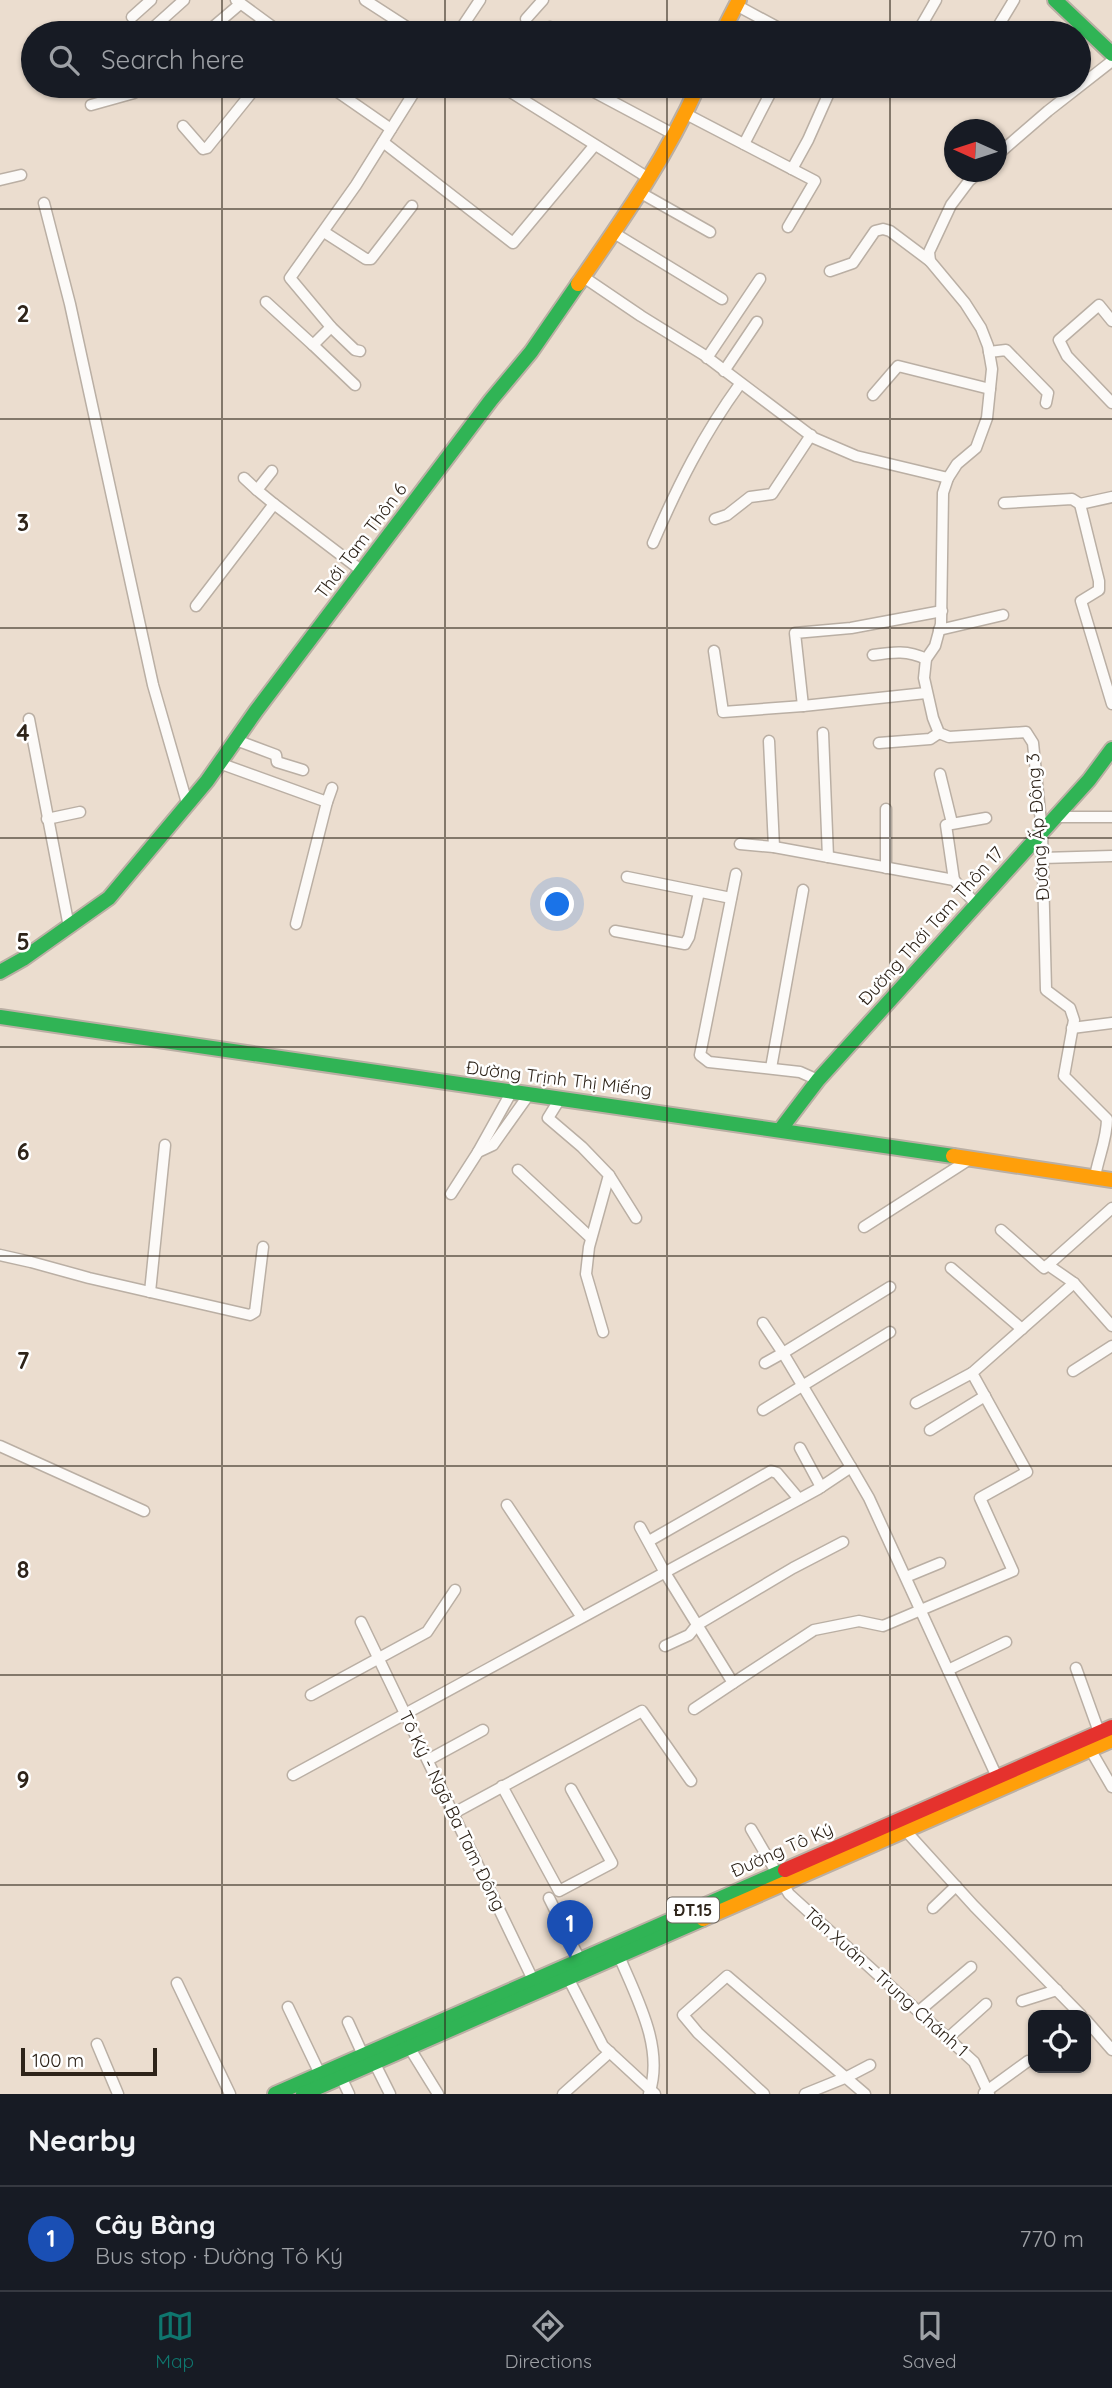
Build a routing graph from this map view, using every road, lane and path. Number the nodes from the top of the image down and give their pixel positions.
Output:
1 (150, 0) edge
2 (184, 0) edge
3 (365, 0) edge
4 (543, 0) edge
5 (936, 0) edge
6 (1014, 0) edge
7 (1055, 0) edge
8 (477, 1) edge
9 (238, 2) edge
10 (738, 2) edge
11 (132, 17) dead end
12 (526, 19) dead end
13 (161, 21) edge
14 (218, 21) edge
15 (264, 21) edge
16 (397, 21) edge
17 (465, 21) edge
18 (728, 21) edge
19 (769, 21) edge
20 (924, 21) edge
21 (1001, 21) edge
22 (1077, 21) edge
23 (1091, 34) edge
24 (1112, 54) edge
25 (1112, 61) edge
26 (1091, 77) edge
27 (116, 98) edge
28 (247, 98) edge
29 (346, 98) edge
30 (410, 98) edge
31 (520, 98) edge
32 (606, 98) edge
33 (693, 98) edge
34 (768, 98) edge
35 (827, 98) edge
36 (1065, 98) edge
37 (91, 105) dead end
38 (686, 114) junction
39 (183, 126) dead end
40 (391, 129) junction
41 (675, 135) junction
42 (383, 142) junction
43 (744, 144) junction
44 (594, 146) junction
45 (1007, 146) edge
46 (792, 169) junction
47 (21, 175) dead end
48 (650, 179) junction
49 (0, 180) edge
50 (968, 182) edge
51 (641, 193) junction
52 (44, 203) dead end
53 (412, 206) dead end
54 (788, 227) dead end
55 (324, 232) junction
56 (710, 232) dead end
57 (614, 233) junction
58 (930, 261) junction
59 (830, 271) dead end
60 (582, 276) junction
61 (760, 279) dead end
62 (722, 299) dead end
63 (266, 302) dead end
64 (1112, 321) edge
65 (757, 322) dead end
66 (331, 327) junction
67 (313, 345) junction
68 (360, 351) dead end
69 (989, 352) junction
70 (707, 358) junction
71 (724, 371) junction
72 (740, 384) junction
73 (355, 385) dead end
74 (990, 389) junction
75 (873, 395) dead end
76 (1046, 403) dead end
77 (1112, 403) edge
78 (811, 435) junction
79 (272, 471) dead end
80 (244, 478) dead end
81 (948, 478) junction
82 (257, 490) junction
83 (1112, 497) edge
84 (1004, 503) dead end
85 (274, 504) junction
86 (1080, 504) junction
87 (715, 519) dead end
88 (653, 542) dead end
89 (362, 571) junction
90 (197, 606) dead end
91 (942, 611) junction
92 (1003, 615) dead end
93 (939, 630) junction
94 (714, 651) dead end
95 (873, 655) dead end
96 (926, 659) junction
97 (926, 693) junction
98 (1112, 704) edge
99 (803, 706) junction
100 (29, 719) dead end
101 (823, 733) dead end
102 (939, 733) junction
103 (236, 740) junction
104 (769, 741) dead end
105 (879, 743) dead end
106 (1112, 750) edge
107 (219, 763) junction
108 (303, 770) dead end
109 (940, 774) dead end
110 (332, 788) dead end
111 (327, 802) junction
112 (187, 803) junction
113 (886, 809) dead end
114 (80, 812) dead end
115 (1055, 817) junction
116 (1112, 817) edge
117 (47, 818) junction
118 (986, 818) dead end
119 (953, 823) junction
120 (1042, 832) junction
121 (740, 844) dead end
122 (774, 847) junction
123 (1112, 856) edge
124 (828, 857) junction
125 (1042, 858) junction
126 (887, 868) junction
127 (736, 874) dead end
128 (626, 877) dead end
129 (954, 880) junction
130 (803, 890) dead end
131 (699, 892) junction
132 (731, 898) junction
133 (976, 904) junction
134 (296, 924) dead end
135 (69, 927) junction
136 (615, 932) dead end
137 (0, 972) edge
138 (0, 1017) edge
139 (1112, 1023) edge
140 (1072, 1028) junction
141 (771, 1069) junction
142 (818, 1080) junction
143 (512, 1091) junction
144 (530, 1093) junction
145 (561, 1097) junction
146 (780, 1130) junction
147 (166, 1145) dead end
148 (478, 1152) junction
149 (970, 1159) junction
150 (518, 1170) dead end
151 (609, 1175) junction
152 (1095, 1177) junction
153 (1112, 1180) edge
154 (451, 1194) dead end
155 (1112, 1208) edge
156 (636, 1218) dead end
157 (864, 1227) dead end
158 (1001, 1230) dead end
159 (591, 1238) junction
160 (263, 1247) dead end
161 (0, 1255) edge
162 (1048, 1265) junction
163 (951, 1268) dead end
164 (1073, 1283) junction
165 (890, 1287) dead end
166 (146, 1291) junction
167 (763, 1323) dead end
168 (1112, 1326) edge
169 (1022, 1329) junction
170 (603, 1332) dead end
171 (890, 1332) dead end
172 (1112, 1346) edge
173 (783, 1353) junction
174 (765, 1363) dead end
175 (1073, 1371) dead end
176 (972, 1373) junction
177 (803, 1386) junction
178 (985, 1396) junction
179 (916, 1404) dead end
180 (763, 1410) dead end
181 (930, 1430) dead end
182 (0, 1446) edge
183 (800, 1448) dead end
184 (851, 1467) junction
185 (821, 1487) junction
186 (799, 1499) junction
187 (507, 1505) dead end
188 (144, 1511) dead end
189 (640, 1527) dead end
190 (649, 1541) junction
191 (843, 1542) dead end
192 (940, 1563) dead end
193 (664, 1572) junction
194 (906, 1577) junction
195 (454, 1590) dead end
196 (922, 1611) junction
197 (581, 1616) junction
198 (697, 1625) junction
199 (363, 1626) dead end
200 (1006, 1642) dead end
201 (664, 1646) dead end
202 (379, 1659) junction
203 (1076, 1668) dead end
204 (948, 1670) junction
205 (733, 1683) junction
206 (310, 1695) dead end
207 (694, 1709) dead end
208 (405, 1714) junction
209 (483, 1730) dead end
210 (1108, 1733) edge
211 (1090, 1749) junction
212 (428, 1760) junction
213 (293, 1775) dead end
214 (997, 1777) junction
215 (691, 1781) dead end
216 (502, 1786) junction
217 (1112, 1787) edge
218 (571, 1789) dead end
219 (454, 1813) junction
220 (751, 1829) dead end
221 (905, 1830) junction
222 (780, 1878) junction
223 (956, 1886) junction
224 (549, 1898) dead end
225 (933, 1908) dead end
226 (619, 1956) junction
227 (580, 1960) junction
228 (971, 1967) dead end
229 (565, 1973) junction
230 (177, 1983) dead end
231 (536, 1986) junction
232 (1057, 1990) junction
233 (1023, 2001) dead end
234 (986, 2004) dead end
235 (288, 2007) dead end
236 (1076, 2010) edge
237 (919, 2011) junction
238 (348, 2022) dead end
239 (1091, 2026) edge
240 (948, 2038) junction
241 (97, 2044) dead end
242 (409, 2047) junction
243 (1112, 2050) edge
244 (610, 2052) junction
245 (368, 2059) junction
246 (1028, 2061) dead end
247 (870, 2065) dead end
248 (320, 2074) junction
249 (341, 2077) junction
250 (847, 2077) junction
251 (652, 2093) edge
252 (986, 2093) edge
253 (118, 2094) edge
254 (230, 2094) edge
255 (275, 2094) edge
256 (303, 2094) edge
257 (349, 2094) edge
258 (390, 2094) edge
259 (438, 2094) edge
260 (563, 2094) edge
261 (764, 2094) edge
262 (805, 2094) edge
263 (865, 2094) edge

1 - 11 street
2 - 13 street
3 - 16 street
4 - 12 street
5 - 20 street
6 - 21 street
7 - 22 main road
8 - 17 street
9 - 14 street
9 - 15 street
10 - 18 main road
10 - 19 street
23 - 24 main road
25 - 26 street
27 - 37 street
28 - 39 street
29 - 40 street
30 - 40 street
31 - 44 street
32 - 41 street
33 - 38 main road, Thới Tam Thôn 6
34 - 43 street
35 - 46 street
36 - 45 street
38 - 41 main road, Thới Tam Thôn 6
38 - 43 street
40 - 42 street
41 - 48 main road, Thới Tam Thôn 6
42 - 44 street
42 - 55 street
43 - 46 street
44 - 48 street
46 - 54 street
47 - 49 street
48 - 51 main road, Thới Tam Thôn 6
50 - 58 street
51 - 56 street
51 - 57 main road, Thới Tam Thôn 6
52 - 112 street
53 - 55 street
55 - 66 street
57 - 60 main road, Thới Tam Thôn 6
57 - 62 street
58 - 59 street
58 - 69 street
60 - 70 street
60 - 89 main road, Thới Tam Thôn 6
61 - 70 street
63 - 67 street
64 - 77 street
65 - 71 street
66 - 67 street
66 - 68 street
67 - 73 street
69 - 74 street
69 - 76 street
70 - 71 street
71 - 72 street
72 - 78 street
72 - 88 street
74 - 75 street
74 - 81 street
78 - 81 street
78 - 87 street
79 - 82 street
80 - 82 street
81 - 91 street
82 - 85 street
83 - 86 street
84 - 86 street
85 - 89 street
85 - 90 street
86 - 98 street
89 - 103 main road, Thới Tam Thôn 6
91 - 93 street
91 - 99 street
92 - 93 street
93 - 96 street
94 - 99 street
95 - 96 street
96 - 97 street
97 - 99 street
97 - 102 street
100 - 117 street
101 - 124 street
102 - 105 street
102 - 120 street, Đường Ấp Đông 3
103 - 107 main road, Thới Tam Thôn 6
103 - 108 street
104 - 122 street
106 - 115 main road, Đường Thới Tam Thôn 17
107 - 111 street
107 - 112 main road, Thới Tam Thôn 6
109 - 119 street
110 - 111 street
111 - 134 street
112 - 135 main road, Thới Tam Thôn 6
113 - 126 street
114 - 117 street
115 - 116 street
115 - 120 main road, Đường Thới Tam Thôn 17
117 - 135 street
118 - 119 street
119 - 129 street
120 - 125 street, Đường Ấp Đông 3
120 - 133 main road, Đường Thới Tam Thôn 17
121 - 122 street
122 - 124 street
123 - 125 street
124 - 126 street
125 - 140 street, Đường Ấp Đông 3
126 - 129 street
127 - 132 street
128 - 131 street
129 - 133 street
130 - 141 street
131 - 132 street
131 - 136 street
132 - 141 street
133 - 142 main road, Đường Thới Tam Thôn 17
135 - 137 main road, Thới Tam Thôn 6
138 - 143 main road, Đường Trịnh Thị Miếng
139 - 140 street
140 - 152 street
141 - 142 street
142 - 146 main road, Đường Thới Tam Thôn 17
143 - 144 main road, Đường Trịnh Thị Miếng
143 - 148 street
144 - 145 main road, Đường Trịnh Thị Miếng
144 - 148 street
145 - 146 main road, Đường Trịnh Thị Miếng
145 - 151 street
146 - 149 main road, Đường Trịnh Thị Miếng
147 - 166 street
148 - 154 street
149 - 152 main road, Đường Trịnh Thị Miếng
149 - 157 street
150 - 159 street
151 - 156 street
151 - 159 street
152 - 153 main road, Đường Trịnh Thị Miếng
155 - 162 street
158 - 162 street
159 - 170 street
160 - 166 street
161 - 166 street
162 - 164 street
163 - 169 street
164 - 168 street
164 - 169 street
165 - 173 street
167 - 173 street
169 - 176 street
171 - 177 street
172 - 175 street
173 - 174 street
173 - 177 street
176 - 178 street
176 - 179 street
177 - 180 street
177 - 184 street
178 - 181 street
178 - 196 street
182 - 188 street
183 - 185 street
184 - 185 street
184 - 194 street
185 - 186 street
186 - 190 street
186 - 193 street
187 - 197 street
189 - 190 street
190 - 193 street
191 - 198 street
192 - 194 street
193 - 197 street
193 - 198 street
194 - 196 street
195 - 202 street
196 - 204 street
196 - 205 street
197 - 208 street
198 - 201 street
198 - 205 street
199 - 202 street, Tô Ký - Ngã Ba Tam Đông
200 - 204 street
202 - 206 street
202 - 208 street, Tô Ký - Ngã Ba Tam Đông
203 - 210 street
204 - 214 street
205 - 207 street
208 - 212 street, Tô Ký - Ngã Ba Tam Đông
208 - 213 street
209 - 212 street
210 - 211 main road, Đường Tô Ký / ĐT.15
210 - 214 main road, Đường Tô Ký / ĐT.15
211 - 217 street
211 - 221 main road, Đường Tô Ký / ĐT.15
212 - 219 street, Tô Ký - Ngã Ba Tam Đông
214 - 222 main road, Đường Tô Ký / ĐT.15
215 - 216 street
216 - 218 street
216 - 219 street
219 - 231 street, Tô Ký - Ngã Ba Tam Đông
220 - 222 street, Tân Xuân - Trung Chánh 1
221 - 222 main road, Đường Tô Ký / ĐT.15
221 - 223 street
222 - 226 main road, Đường Tô Ký / ĐT.15
222 - 227 main road, Đường Tô Ký / ĐT.15
222 - 237 street, Tân Xuân - Trung Chánh 1
223 - 225 street
223 - 232 street
224 - 227 street
226 - 229 main road, Đường Tô Ký / ĐT.15
226 - 251 street
227 - 229 main road, Đường Tô Ký / ĐT.15
228 - 237 street
229 - 231 main road, Đường Tô Ký / ĐT.15
229 - 244 street
230 - 254 street
231 - 242 main road, Đường Tô Ký / ĐT.15
231 - 245 main road, Đường Tô Ký / ĐT.15
232 - 233 street
232 - 236 street
234 - 240 street
235 - 248 street
237 - 240 street, Tân Xuân - Trung Chánh 1
238 - 245 street
239 - 243 street
240 - 252 street, Tân Xuân - Trung Chánh 1
241 - 253 street
242 - 245 main road, Đường Tô Ký / ĐT.15
242 - 259 street
244 - 251 street
244 - 260 street
245 - 248 main road, Đường Tô Ký / ĐT.15
245 - 249 main road, Đường Tô Ký / ĐT.15
245 - 258 street
246 - 252 street
247 - 250 street
248 - 255 main road, Đường Tô Ký / ĐT.15
249 - 256 main road, Đường Tô Ký / ĐT.15
249 - 257 street
250 - 261 street
250 - 262 street
250 - 263 street

